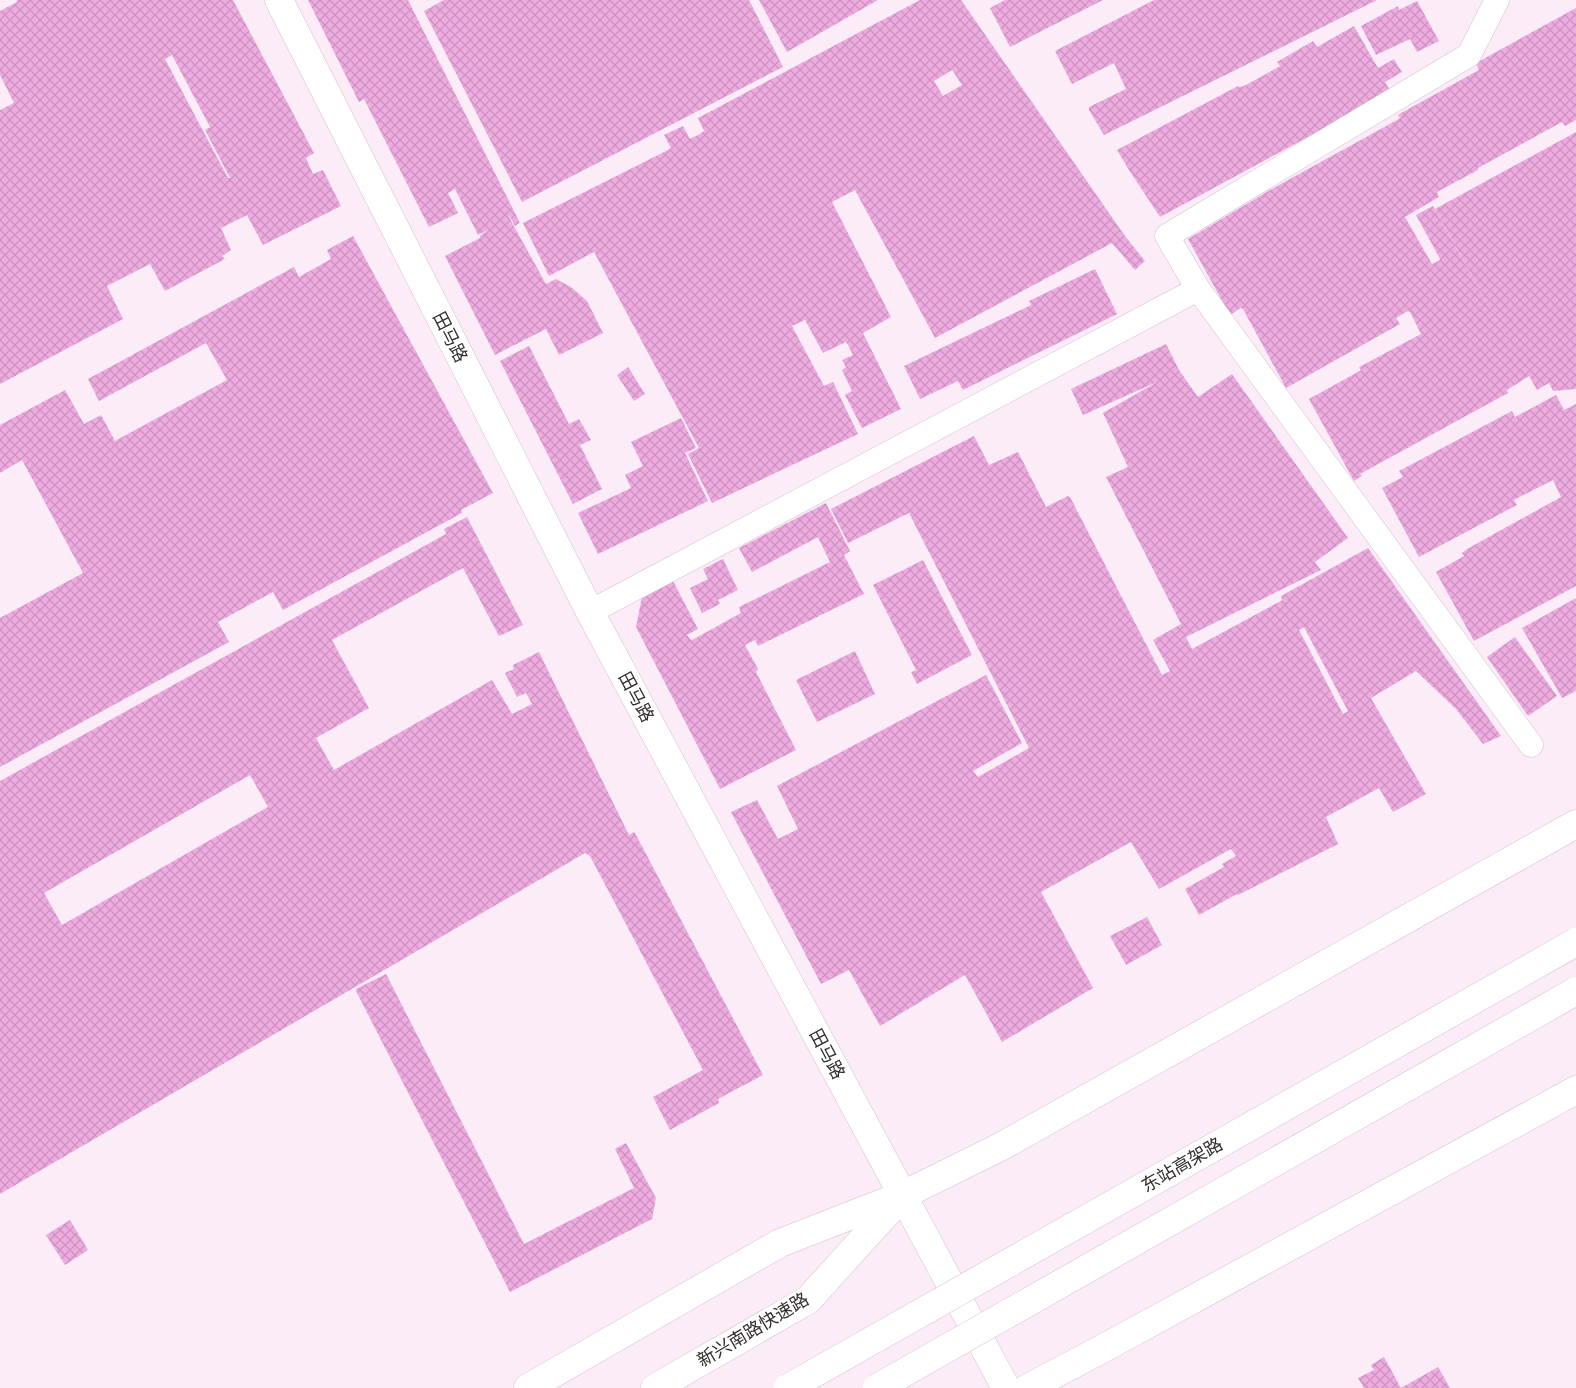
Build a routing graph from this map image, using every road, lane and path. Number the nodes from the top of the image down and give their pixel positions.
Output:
1 (279, 0) edge
2 (1497, 0) edge
3 (1198, 289) junction
4 (590, 612) junction
5 (1531, 745) dead end
6 (1576, 824) edge
7 (1576, 942) edge
8 (1576, 992) edge
9 (1576, 1090) edge
10 (903, 1195) junction
11 (528, 1388) edge
12 (655, 1388) edge
13 (788, 1388) edge
14 (877, 1388) edge
15 (1006, 1388) edge
16 (1028, 1388) edge

1 - 4 main road, 田马路
2 - 3 street
3 - 4 street
3 - 5 street
4 - 10 main road, 田马路
6 - 10 main road
7 - 13 main road, 东站高架路, bridge
8 - 14 main road, bridge
9 - 16 main road
10 - 11 main road
10 - 12 main road, 新兴南路快速路
10 - 15 main road, 田马路

